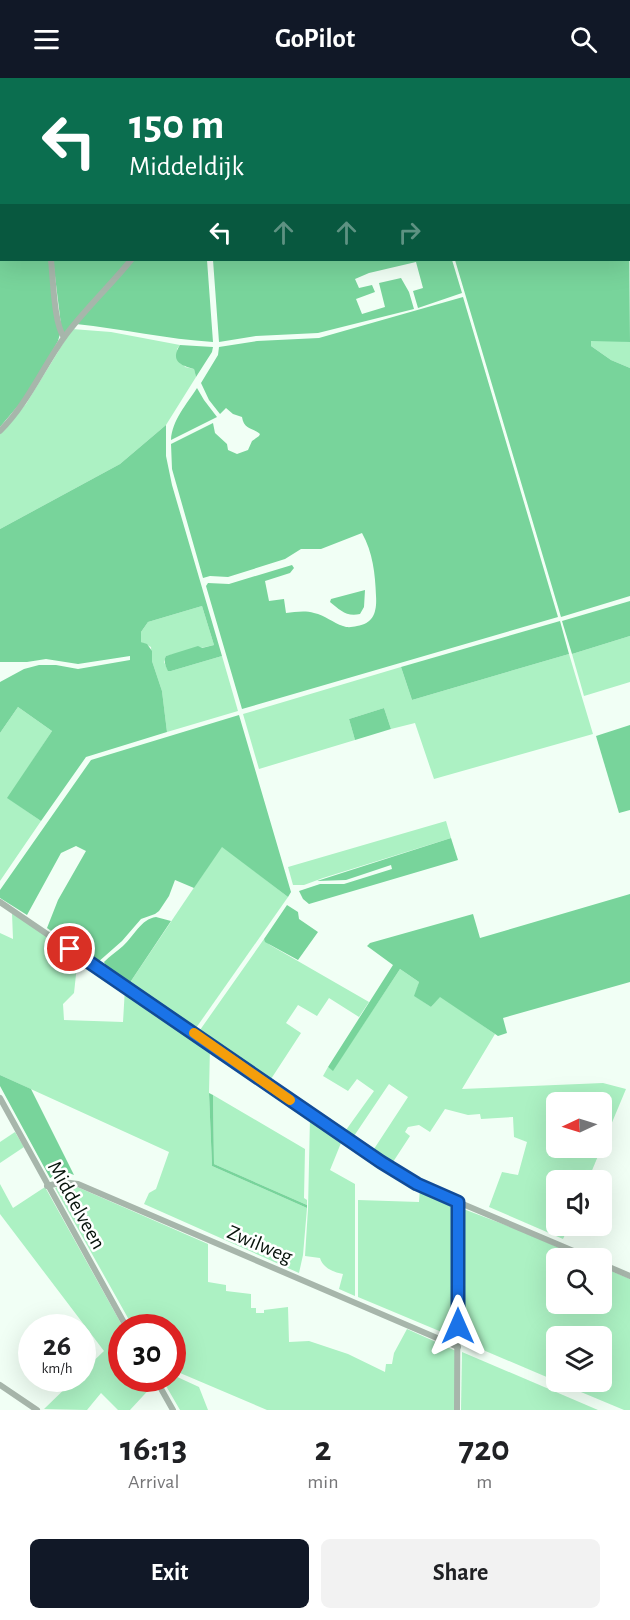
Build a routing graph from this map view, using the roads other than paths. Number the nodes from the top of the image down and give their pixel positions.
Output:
1 (51, 261) edge
2 (130, 261) edge
3 (64, 337) junction
4 (0, 431) edge
5 (0, 902) edge
6 (0, 1098) edge
7 (47, 1186) junction
8 (458, 1202) junction
9 (566, 1248) edge
10 (612, 1268) edge
11 (630, 1276) edge
12 (119, 1314) edge
13 (458, 1347) junction
14 (0, 1385) edge
15 (162, 1392) edge
16 (37, 1410) edge
17 (172, 1410) edge
18 (457, 1410) edge

1 - 3 street
2 - 3 street
3 - 4 street
5 - 8 street
6 - 7 street, Middelveen
7 - 12 street, Middelveen
7 - 13 street, Zwilweg
8 - 9 street
8 - 13 street
10 - 11 street
13 - 18 street
14 - 16 street
15 - 17 street

